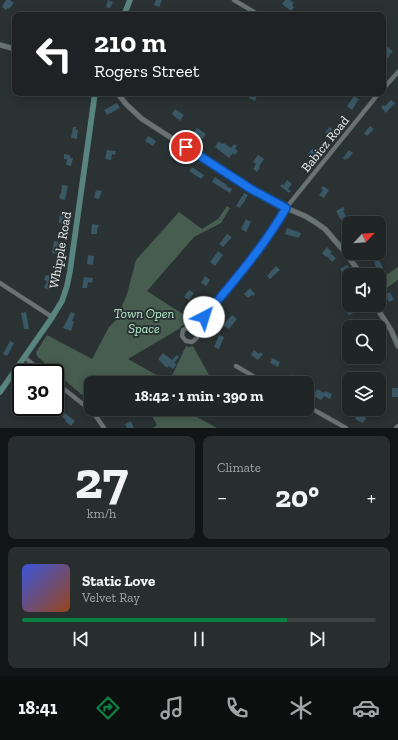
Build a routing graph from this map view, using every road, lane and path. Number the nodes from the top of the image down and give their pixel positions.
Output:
1 (130, 0) edge
2 (234, 0) edge
3 (125, 12) edge
4 (254, 12) edge
5 (0, 45) edge
6 (12, 48) edge
7 (398, 72) edge
8 (386, 86) edge
9 (95, 96) edge
10 (120, 96) edge
11 (378, 96) edge
12 (286, 208) junction
13 (357, 268) edge
14 (0, 283) edge
15 (379, 312) edge
16 (52, 317) junction
17 (194, 328) dead end
18 (398, 346) edge
19 (24, 357) junction
20 (33, 364) edge
21 (236, 366) dead end
22 (254, 376) edge
23 (64, 389) edge
24 (0, 392) edge
25 (314, 410) edge
26 (104, 428) edge
27 (346, 428) edge

1 - 3 main road
2 - 4 street
5 - 6 street
7 - 8 street
9 - 16 main road, Whipple Road
10 - 12 street
11 - 12 street, Babicz Road
12 - 13 street
12 - 17 street, Babicz Road
14 - 16 street
15 - 18 street
16 - 19 main road, Whipple Road
19 - 20 street
19 - 24 main road, Whipple Road
21 - 22 street
23 - 26 street
25 - 27 street

